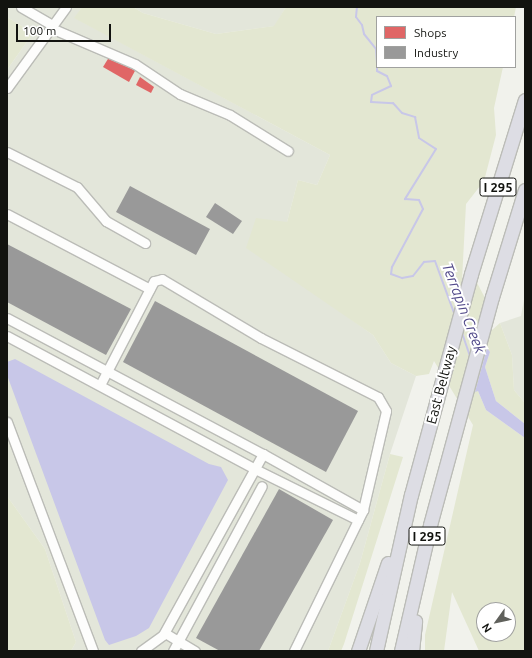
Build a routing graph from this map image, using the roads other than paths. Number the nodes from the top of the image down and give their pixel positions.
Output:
1 (21, 7) edge
2 (66, 7) edge
3 (51, 26) junction
4 (7, 88) edge
5 (525, 100) edge
6 (288, 151) dead end
7 (7, 152) edge
8 (525, 190) edge
9 (7, 214) edge
10 (145, 243) dead end
11 (150, 289) junction
12 (8, 321) edge
13 (7, 336) edge
14 (107, 371) junction
15 (100, 385) junction
16 (7, 422) edge
17 (263, 454) junction
18 (255, 469) junction
19 (262, 486) dead end
20 (411, 495) junction
21 (363, 510) junction
22 (230, 516) junction
23 (358, 520) junction
24 (243, 523) junction
25 (421, 565) junction
26 (188, 590) junction
27 (202, 598) junction
28 (164, 633) junction
29 (179, 642) junction
30 (93, 651) edge
31 (141, 651) edge
32 (173, 651) edge
33 (195, 651) edge
34 (294, 651) edge
35 (358, 651) edge
36 (376, 651) edge
37 (401, 651) edge
38 (412, 651) edge

1 - 3 street
2 - 3 street
3 - 4 street
3 - 6 street
5 - 20 highway, East Beltway / I 295
7 - 10 street
8 - 25 highway, East Beltway / I 295
9 - 11 street
11 - 14 street
11 - 21 street
12 - 14 street
13 - 15 street
14 - 15 street
14 - 17 street
15 - 18 street
16 - 30 street
17 - 18 street
17 - 21 street
18 - 22 street
18 - 23 street
19 - 24 street
20 - 35 highway
20 - 36 highway, East Beltway / I 295
21 - 23 street
22 - 24 street
22 - 26 street
23 - 34 street
24 - 27 street
25 - 37 highway, East Beltway / I 295
25 - 38 highway
26 - 27 street
26 - 28 street
27 - 29 street
28 - 29 street
28 - 31 street
29 - 32 street
29 - 33 street

